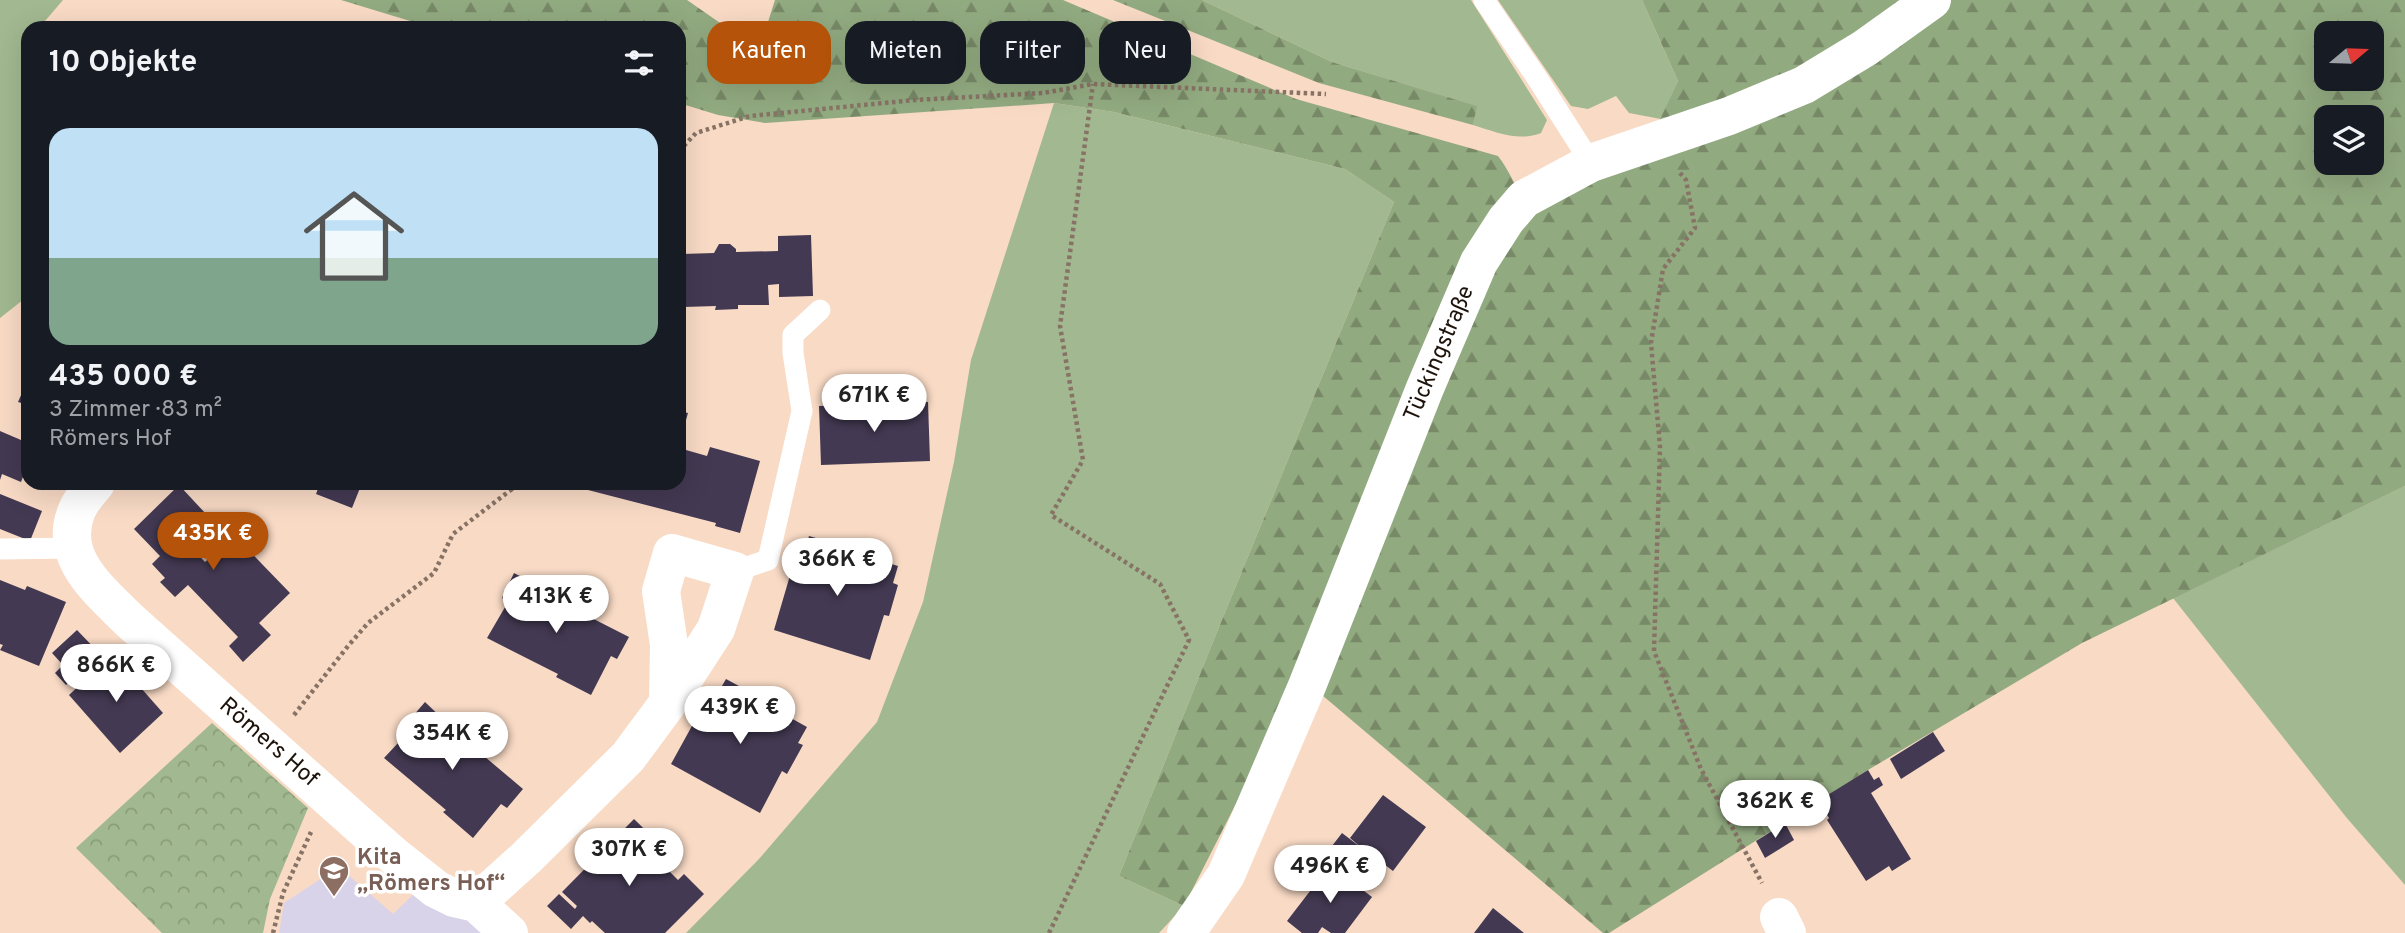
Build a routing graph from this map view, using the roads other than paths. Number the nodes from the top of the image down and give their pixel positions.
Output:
1 (1484, 0) edge
2 (1932, 0) edge
3 (1591, 163) junction
4 (820, 310) dead end
5 (91, 490) edge
6 (74, 548) junction
7 (0, 549) edge
8 (735, 571) junction
9 (668, 703) junction
10 (476, 903) junction
11 (509, 933) edge
12 (1186, 933) edge

1 - 3 lane
2 - 3 street, Tückingstraße
3 - 12 street, Tückingstraße
4 - 8 lane
5 - 6 street, Römers Hof
6 - 7 lane
6 - 10 street, Römers Hof
8 - 9 street
8 - 9 street
9 - 10 street
10 - 11 street, Römers Hof

